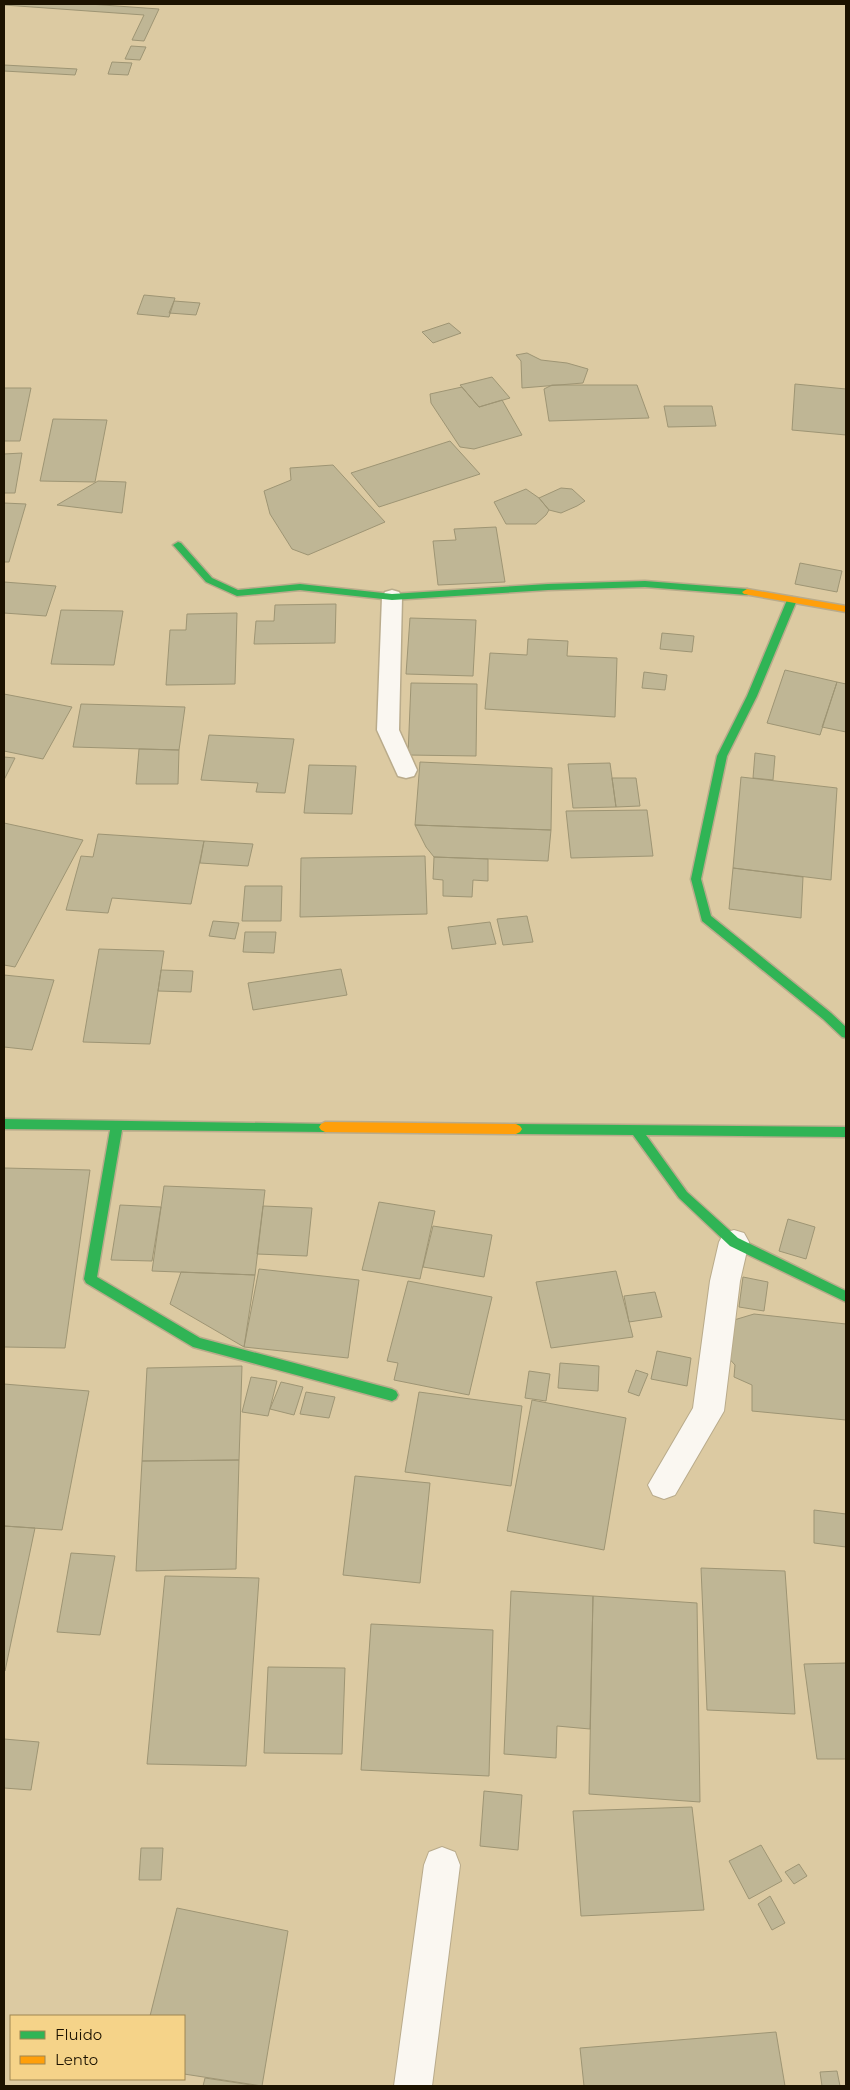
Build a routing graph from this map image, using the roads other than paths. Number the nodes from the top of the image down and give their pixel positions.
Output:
1 (178, 545) dead end
2 (392, 597) junction
3 (792, 600) junction
4 (846, 609) edge
5 (406, 770) dead end
6 (846, 1034) edge
7 (4, 1124) edge
8 (117, 1125) junction
9 (636, 1130) junction
10 (846, 1132) edge
11 (734, 1242) junction
12 (846, 1297) edge
13 (392, 1396) dead end
14 (664, 1485) dead end
15 (442, 1865) dead end
16 (413, 2086) edge

1 - 2 street
2 - 3 street
2 - 5 lane
3 - 4 street
3 - 6 street
7 - 8 street
8 - 9 street
8 - 13 street
9 - 10 street
9 - 11 street
11 - 12 street
11 - 14 street
15 - 16 street

